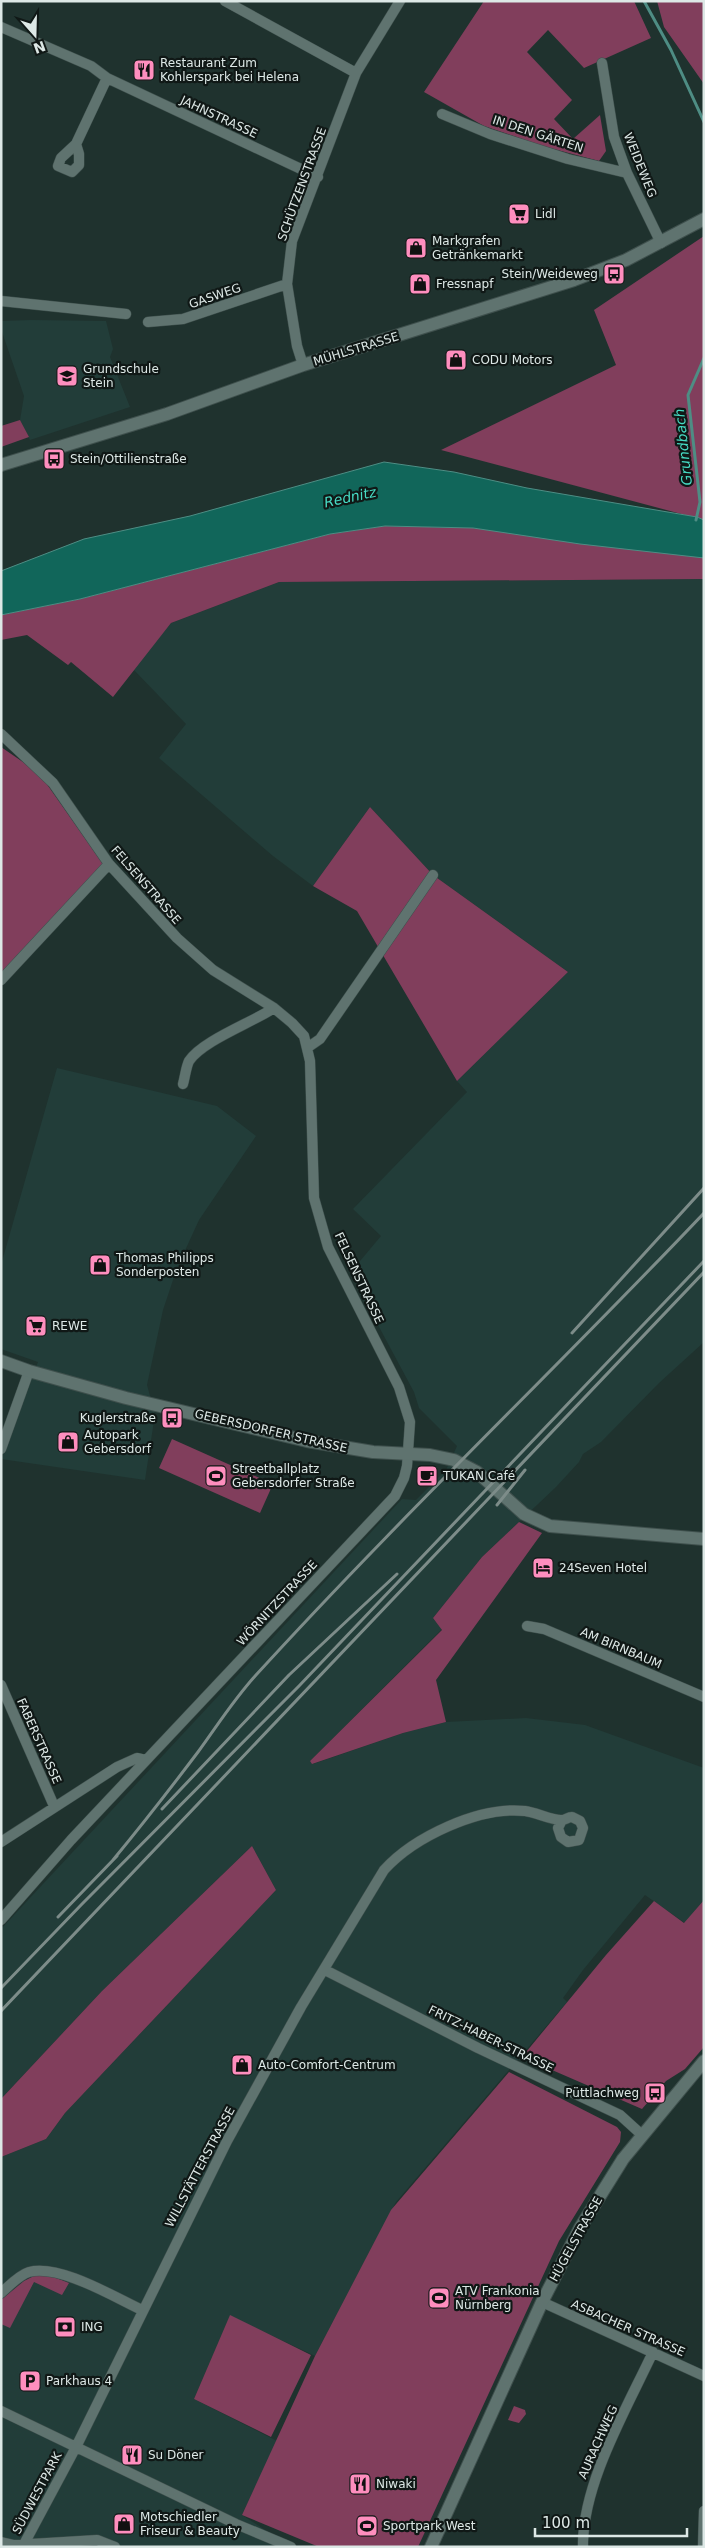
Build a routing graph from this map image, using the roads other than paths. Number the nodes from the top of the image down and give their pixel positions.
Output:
1 (225, 1) edge
2 (400, 1) edge
3 (1, 26) edge
4 (602, 63) dead end
5 (356, 73) junction
6 (107, 78) junction
7 (442, 114) dead end
8 (76, 144) dead end
9 (627, 173) junction
10 (318, 177) junction
11 (704, 219) edge
12 (661, 243) junction
13 (287, 284) junction
14 (1, 302) edge
15 (126, 314) dead end
16 (148, 322) dead end
17 (303, 365) junction
18 (1, 465) edge
19 (1, 734) edge
20 (109, 864) junction
21 (433, 875) dead end
22 (1, 980) edge
23 (274, 1008) junction
24 (307, 1048) junction
25 (183, 1084) dead end
26 (1, 1361) edge
27 (29, 1371) junction
28 (1, 1449) edge
29 (408, 1454) junction
30 (704, 1539) edge
31 (527, 1626) dead end
32 (1, 1685) edge
33 (704, 1697) edge
34 (146, 1760) junction
35 (54, 1806) junction
36 (562, 1820) dead end
37 (1, 1842) edge
38 (1, 1920) edge
39 (325, 1970) junction
40 (704, 2061) edge
41 (642, 2135) junction
42 (1, 2292) edge
43 (542, 2302) junction
44 (142, 2310) junction
45 (653, 2352) junction
46 (704, 2376) edge
47 (1, 2411) edge
48 (76, 2447) junction
49 (704, 2511) edge
50 (1, 2542) edge
51 (24, 2544) junction
52 (115, 2547) edge
53 (290, 2547) edge
54 (431, 2547) edge
55 (583, 2547) edge
56 (703, 2547) edge

1 - 5 street
2 - 5 street, SCHÜTZENSTRASSE
3 - 6 street, JAHNSTRASSE
4 - 9 street, WEIDEWEG
5 - 10 street, SCHÜTZENSTRASSE
6 - 8 street
6 - 10 street, JAHNSTRASSE
7 - 9 street, IN DEN GÄRTEN
9 - 12 street, WEIDEWEG
10 - 13 street, SCHÜTZENSTRASSE
11 - 12 street, MÜHLSTRASSE
12 - 17 street, MÜHLSTRASSE
13 - 16 street, GASWEG
13 - 17 street, SCHÜTZENSTRASSE
14 - 15 street
17 - 18 street, MÜHLSTRASSE
19 - 20 street, FELSENSTRASSE
20 - 22 street
20 - 23 street, FELSENSTRASSE
21 - 24 street
23 - 24 street, FELSENSTRASSE
23 - 25 street
24 - 29 street, FELSENSTRASSE
26 - 27 street, GEBERSDORFER STRASSE
27 - 28 street
27 - 29 street, GEBERSDORFER STRASSE
29 - 30 street, GEBERSDORFER STRASSE
29 - 34 street, WÖRNITZSTRASSE
31 - 33 street, AM BIRNBAUM
32 - 35 street, FABERSTRASSE
34 - 35 street
34 - 38 street, WÖRNITZSTRASSE
35 - 37 street
36 - 39 street, WILLSTÄTTERSTRASSE
39 - 41 street, FRITZ-HABER-STRASSE
39 - 44 street, WILLSTÄTTERSTRASSE
40 - 41 street, HÜGELSTRASSE
41 - 43 street, HÜGELSTRASSE
42 - 44 street
43 - 45 street, ASBACHER STRASSE
43 - 54 street, HÜGELSTRASSE
44 - 48 street, WILLSTÄTTERSTRASSE
45 - 46 street, ASBACHER STRASSE
45 - 55 street, AURACHWEG
47 - 48 street, SÜDWESTPARK
48 - 51 street, SÜDWESTPARK
48 - 53 street
49 - 56 street
50 - 51 street, SÜDWESTPARK
51 - 52 street, SÜDWESTPARK

